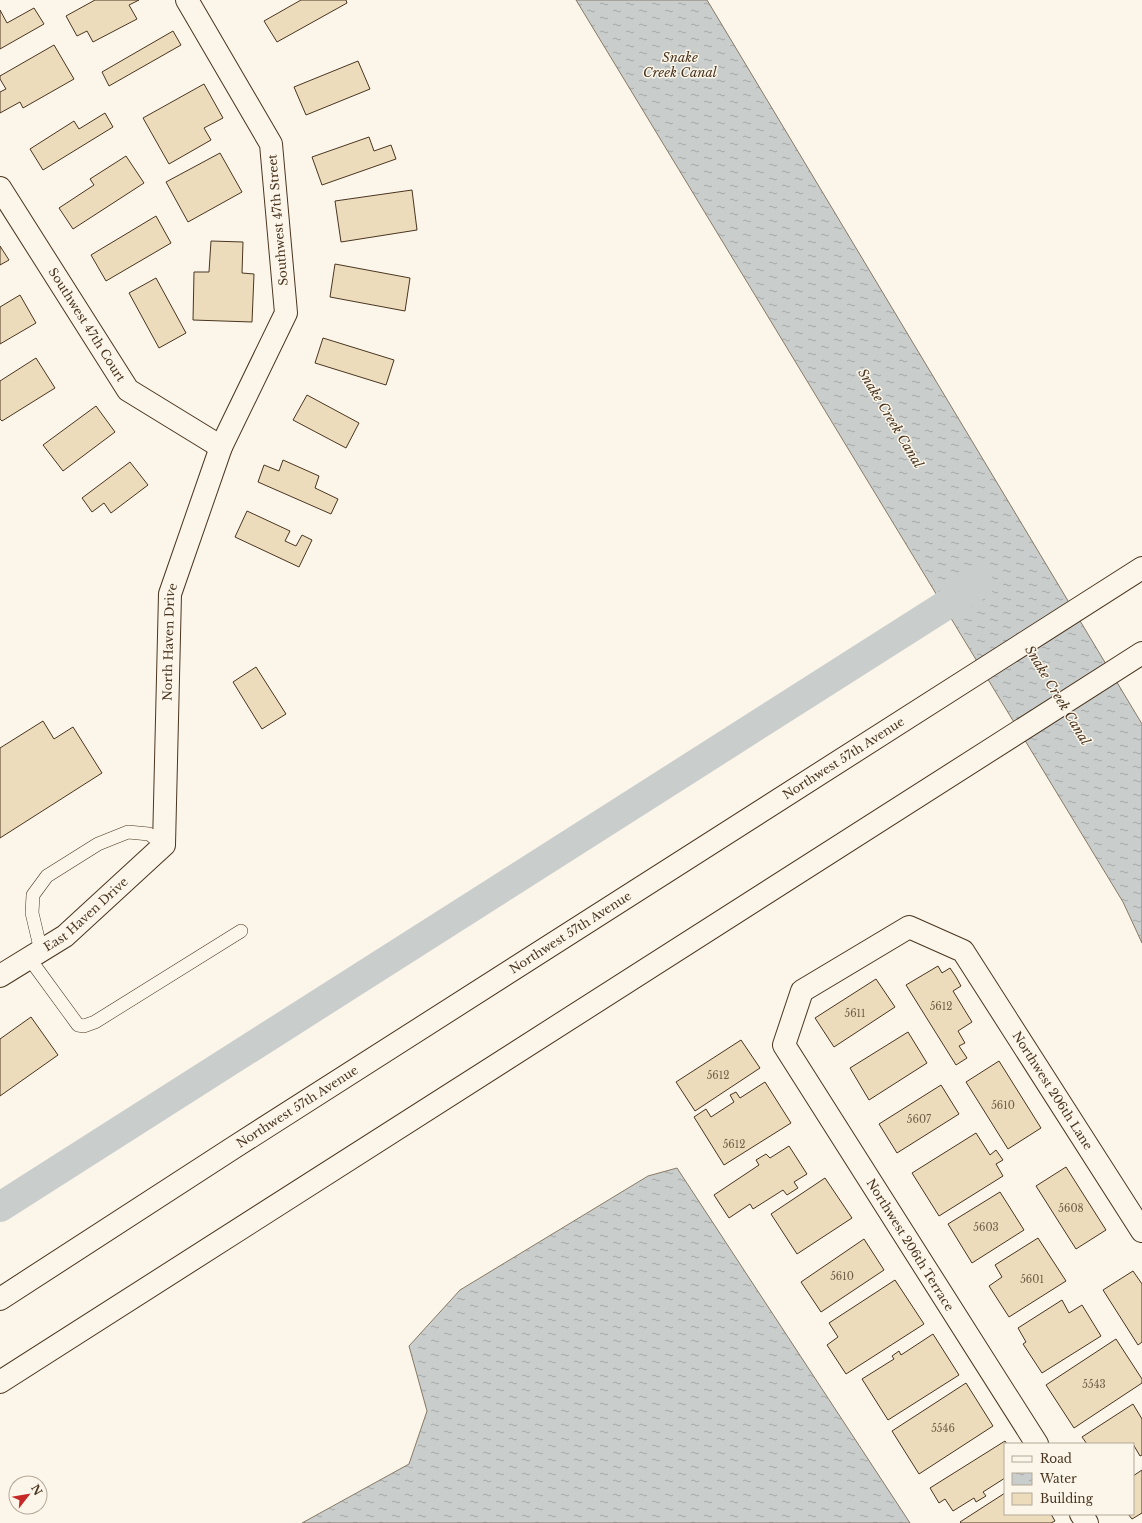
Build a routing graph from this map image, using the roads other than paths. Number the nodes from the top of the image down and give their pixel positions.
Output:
1 (187, 0) edge
2 (0, 188) edge
3 (220, 447) junction
4 (1142, 568) edge
5 (1136, 657) edge
6 (164, 844) junction
7 (241, 930) dead end
8 (35, 954) junction
9 (0, 976) edge
10 (784, 1045) joint
11 (1142, 1231) edge
12 (0, 1299) edge
13 (0, 1382) edge
14 (1036, 1443) edge

1 - 3 main road, Southwest 47th Street
2 - 3 main road, Southwest 47th Court
3 - 6 main road, North Haven Drive
4 - 12 main road, Northwest 57th Avenue
5 - 13 main road
6 - 8 main road, East Haven Drive
6 - 8 lane
7 - 8 lane
8 - 9 main road, East Haven Drive
10 - 11 main road, Northwest 206th Lane
10 - 14 main road, Northwest 206th Terrace

